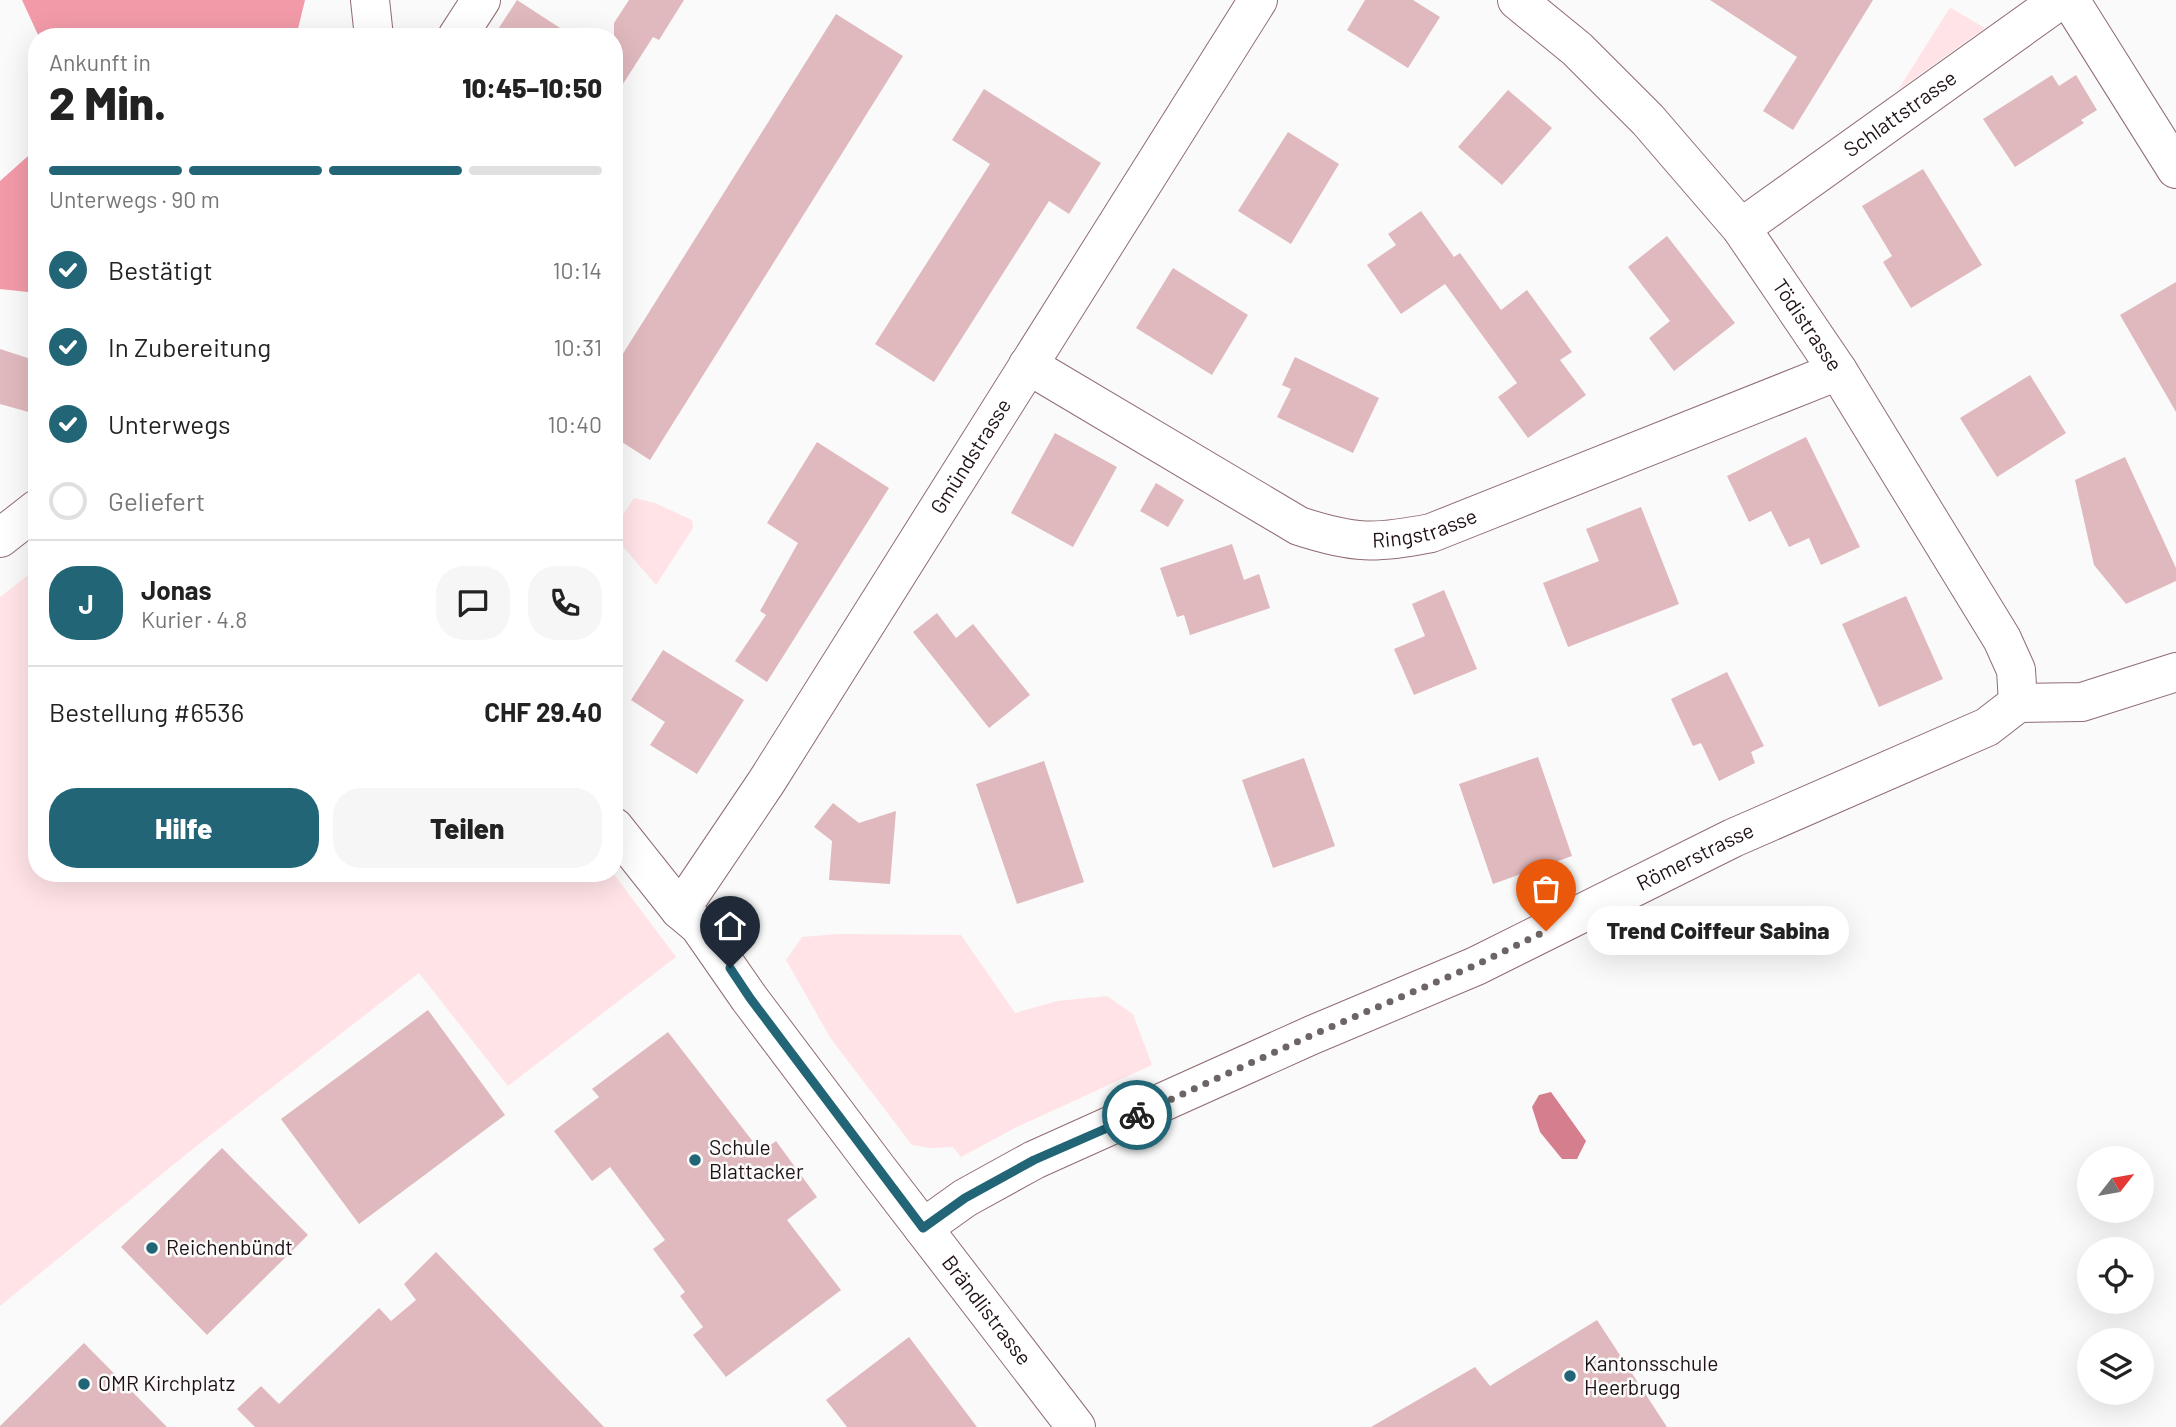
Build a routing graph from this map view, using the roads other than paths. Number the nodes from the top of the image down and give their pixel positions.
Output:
1 (370, 0) edge
2 (481, 0) edge
3 (1258, 0) edge
4 (1517, 0) edge
5 (2060, 0) edge
6 (2070, 0) edge
7 (373, 28) edge
8 (463, 28) edge
9 (2176, 169) edge
10 (1741, 228) junction
11 (1028, 365) junction
12 (1838, 371) junction
13 (28, 516) edge
14 (0, 537) edge
15 (2176, 672) edge
16 (2018, 703) junction
17 (623, 838) edge
18 (680, 910) junction
19 (923, 1228) junction
20 (1076, 1427) edge

1 - 7 street
2 - 8 street
3 - 11 street, Gmündstrasse
4 - 10 street, Tödistrasse
5 - 10 street, Schlattstrasse
6 - 9 street
10 - 12 street, Tödistrasse
11 - 12 street, Ringstrasse
11 - 18 street, Gmündstrasse
12 - 16 street, Tödistrasse
13 - 14 street
15 - 16 street
16 - 19 street, Römerstrasse
17 - 18 street, Brändlistrasse
18 - 19 street, Brändlistrasse
19 - 20 street, Brändlistrasse

